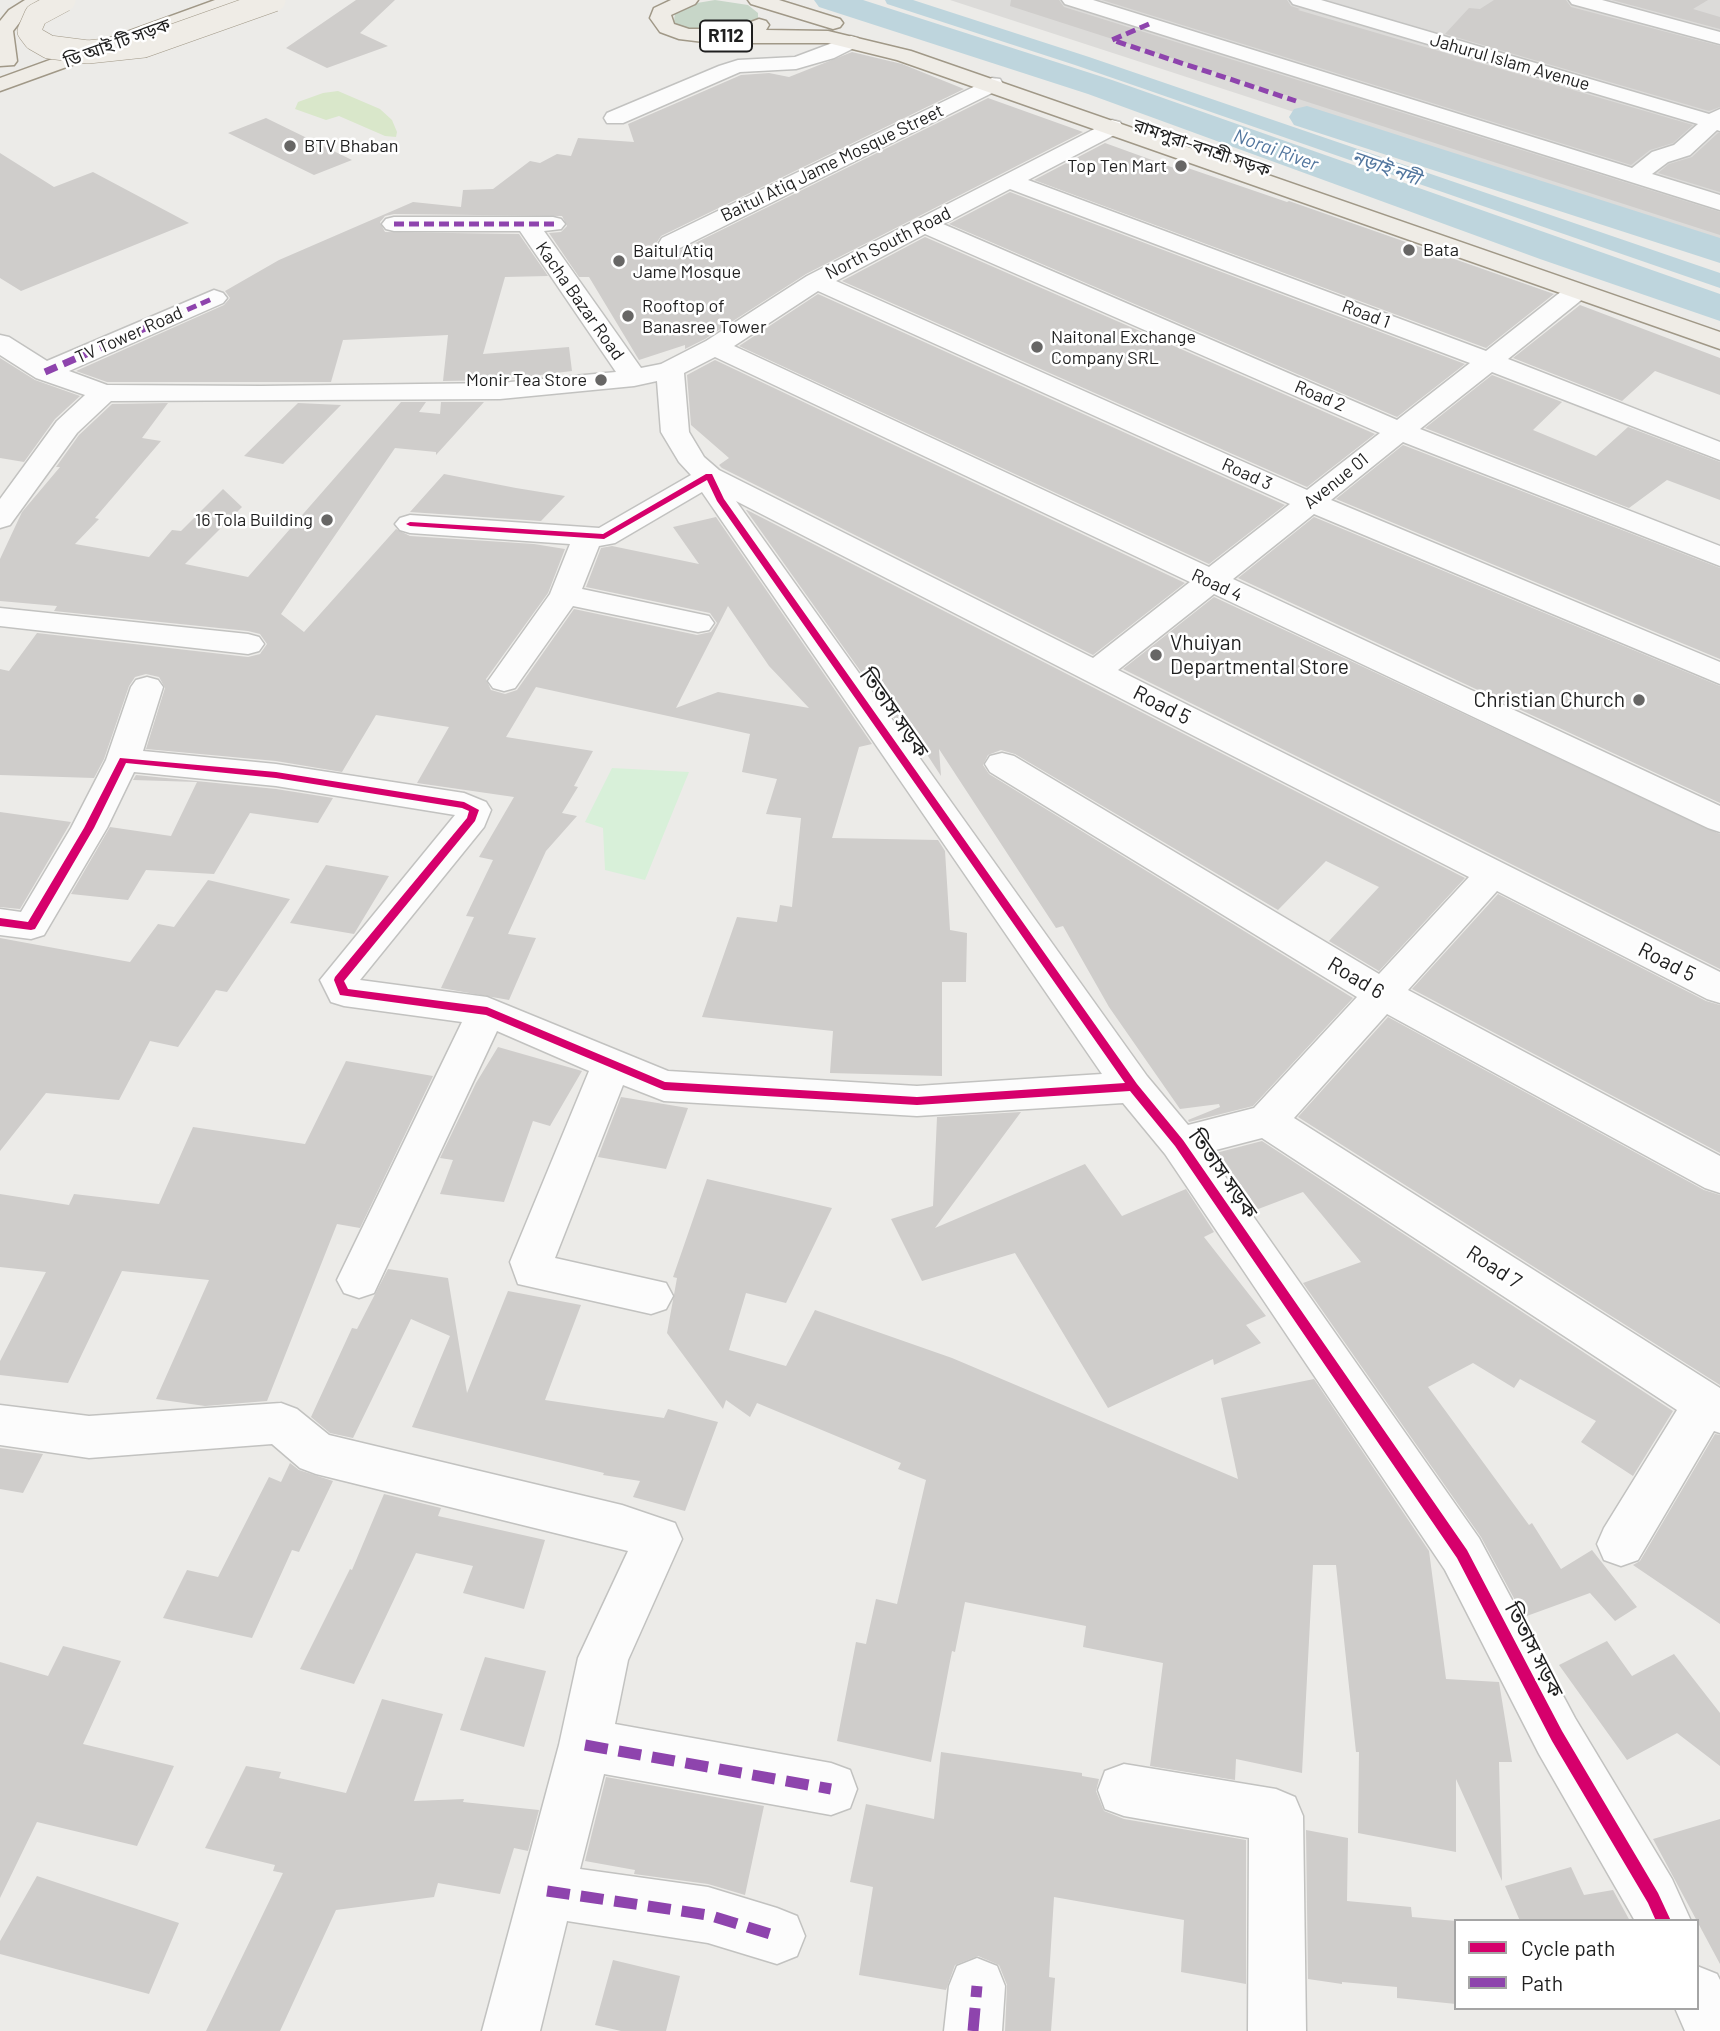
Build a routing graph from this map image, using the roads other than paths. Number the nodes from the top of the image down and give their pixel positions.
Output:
1 (39, 0) edge
2 (64, 0) edge
3 (180, 0) edge
4 (233, 0) edge
5 (274, 0) edge
6 (639, 0) edge
7 (688, 0) edge
8 (1072, 0) edge
9 (1300, 0) edge
10 (1356, 0) edge
11 (1579, 0) edge
12 (760, 1) edge
13 (661, 12) junction
14 (736, 34) junction
15 (1720, 38) edge
16 (851, 41) junction
17 (3, 63) edge
18 (992, 84) junction
19 (0, 85) edge
20 (615, 118) dead end
21 (1719, 118) edge
22 (1112, 127) junction
23 (1636, 176) junction
24 (1010, 181) junction
25 (1720, 203) edge
26 (394, 224) dead end
27 (527, 224) junction
28 (556, 224) dead end
29 (924, 225) junction
30 (671, 243) dead end
31 (816, 281) junction
32 (1576, 292) junction
33 (214, 298) dead end
34 (1720, 328) edge
35 (1720, 341) edge
36 (0, 343) edge
37 (715, 347) junction
38 (1489, 361) junction
39 (670, 370) junction
40 (45, 372) junction
41 (634, 378) junction
42 (104, 393) junction
43 (1399, 430) junction
44 (1720, 452) edge
45 (709, 476) junction
46 (1310, 502) junction
47 (0, 519) edge
48 (410, 524) dead end
49 (587, 537) junction
50 (1720, 557) edge
51 (1212, 583) junction
52 (565, 595) junction
53 (0, 617) edge
54 (698, 623) dead end
55 (248, 644) dead end
56 (1097, 671) junction
57 (1720, 674) edge
58 (504, 681) dead end
59 (147, 687) dead end
60 (123, 760) junction
61 (1002, 764) dead end
62 (1720, 820) edge
63 (1492, 874) junction
64 (0, 922) edge
65 (1720, 989) edge
66 (1381, 993) junction
67 (486, 1011) junction
68 (611, 1065) junction
69 (1133, 1087) junction
70 (1267, 1121) junction
71 (1179, 1143) junction
72 (1720, 1176) edge
73 (359, 1280) dead end
74 (651, 1296) dead end
75 (1713, 1409) edge
76 (0, 1425) edge
77 (1621, 1544) dead end
78 (585, 1745) junction
79 (831, 1789) dead end
80 (1124, 1790) dead end
81 (547, 1891) junction
82 (1663, 1919) edge
83 (777, 1936) dead end
84 (1699, 1998) edge
85 (511, 2031) edge
86 (1277, 2031) edge
87 (1714, 2031) edge

1 - 17 main road
2 - 5 main road, bridge
3 - 17 main road, ডি আই টি সড়ক
4 - 19 main road, ডি আই টি সড়ক
6 - 13 main road
7 - 13 main road, R112
8 - 23 street
9 - 21 street, Jahurul Islam Avenue
10 - 21 street, Jahurul Islam Avenue
11 - 15 street
12 - 14 main road, R112
12 - 34 main road, রামপুরা-বনশ্রী সড়ক / R112
13 - 14 main road, R112
14 - 16 main road, রামপুরা-বনশ্রী সড়ক
16 - 18 main road, রামপুরা-বনশ্রী সড়ক
16 - 20 street
18 - 22 main road, রামপুরা-বনশ্রী সড়ক
18 - 30 street, Baitul Atiq Jame Mosque Street
21 - 23 street
22 - 24 street, North South Road
22 - 32 main road, রামপুরা-বনশ্রী সড়ক
23 - 25 street
24 - 29 street, North South Road
24 - 38 street, Road 1
26 - 27 street
27 - 28 street
27 - 41 street, Kacha Bazar Road
29 - 31 street, North South Road
29 - 43 street, Road 2
31 - 37 street, North South Road
31 - 46 street, Road 3
32 - 35 main road, রামপুরা-বনশ্রী সড়ক
32 - 38 street, Avenue 01
33 - 40 street, TV Tower Road
36 - 40 street, North South Road
37 - 39 street, North South Road
37 - 51 street, Road 4
38 - 43 street, Avenue 01
38 - 44 street, Road 1
39 - 41 street, North South Road
39 - 45 street, Road 5
40 - 42 street, North South Road
41 - 42 street, North South Road
42 - 47 street
43 - 46 street, Avenue 01
43 - 50 street, Road 2
45 - 49 street
45 - 56 street, Road 5
45 - 69 street, তিতাস সড়ক
46 - 51 street, Avenue 01
46 - 57 street, Road 3
48 - 49 street
49 - 52 street
51 - 56 street, Avenue 01
51 - 62 street, Road 4
52 - 54 street
52 - 58 street
53 - 55 street
56 - 63 street, Road 5
59 - 60 street
60 - 64 street
60 - 67 street
61 - 66 street, Road 6
63 - 65 street, Road 5
63 - 66 street
66 - 70 street
66 - 72 street, Road 6
67 - 68 street
67 - 73 street
68 - 69 street
68 - 74 street
69 - 71 street, তিতাস সড়ক
70 - 71 street
70 - 75 street, Road 7
71 - 82 street, তিতাস সড়ক
75 - 77 street
76 - 78 street
78 - 79 street
78 - 81 street
80 - 86 street
81 - 83 street
81 - 85 street
84 - 87 street

